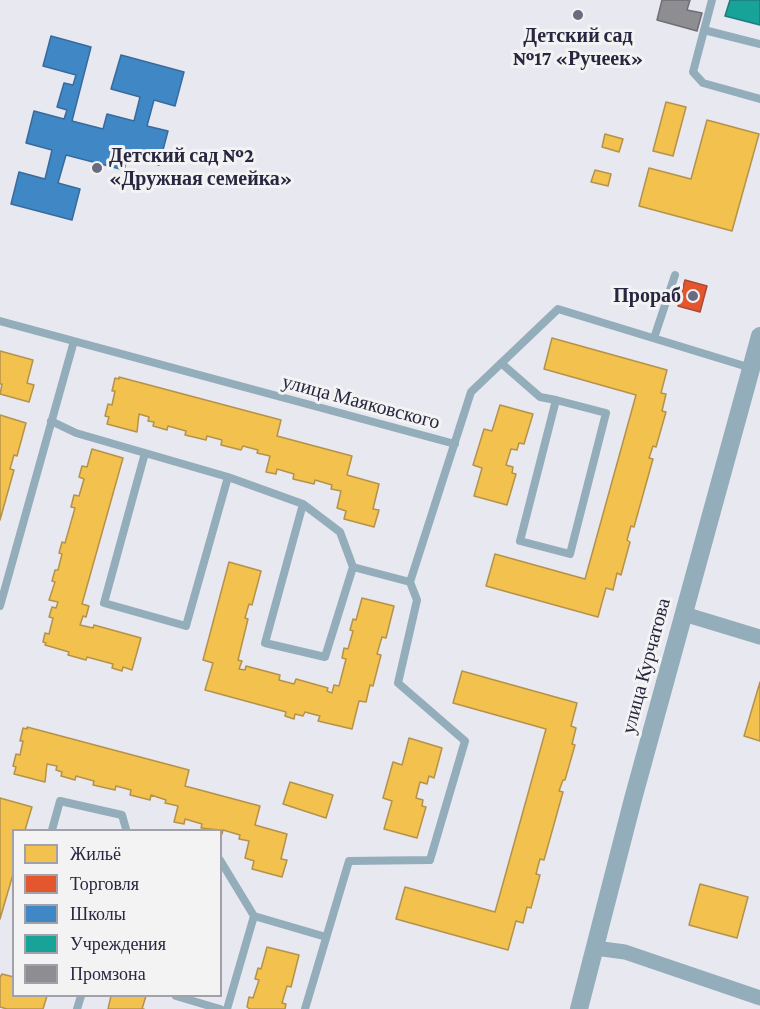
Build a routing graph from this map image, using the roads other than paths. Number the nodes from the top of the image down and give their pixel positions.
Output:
1 (712, 0) edge
2 (704, 30) junction
3 (760, 45) edge
4 (760, 99) edge
5 (675, 275) dead end
6 (0, 321) edge
7 (760, 336) edge
8 (654, 338) junction
9 (74, 341) junction
10 (501, 363) junction
11 (751, 368) junction
12 (556, 400) junction
13 (51, 421) junction
14 (455, 444) junction
15 (145, 453) junction
16 (228, 477) junction
17 (303, 504) junction
18 (353, 567) junction
19 (410, 582) junction
20 (0, 606) edge
21 (684, 614) junction
22 (760, 637) edge
23 (53, 829) edge
24 (128, 829) edge
25 (222, 863) edge
26 (254, 916) junction
27 (326, 937) junction
28 (595, 948) junction
29 (179, 997) edge
30 (760, 998) edge
31 (220, 1009) edge
32 (227, 1009) edge
33 (305, 1009) edge
34 (579, 1009) edge

1 - 2 lane
2 - 3 lane
2 - 4 lane
5 - 8 lane
6 - 9 lane, улица Маяковского
7 - 11 street, улица Курчатова
8 - 10 lane, улица Маяковского
8 - 11 lane, улица Маяковского
9 - 13 lane
9 - 14 lane, улица Маяковского
10 - 12 lane
10 - 14 lane, улица Маяковского
11 - 21 street, улица Курчатова
12 - 12 lane
13 - 15 lane
13 - 20 lane
14 - 19 lane
15 - 16 lane
15 - 16 lane
16 - 17 lane
17 - 18 lane
17 - 18 lane
18 - 19 lane
19 - 27 lane
21 - 22 street
21 - 28 street, улица Курчатова
23 - 24 lane
25 - 26 lane
26 - 27 lane
26 - 32 lane
27 - 33 lane
28 - 30 street
28 - 34 street, улица Курчатова
29 - 31 lane

